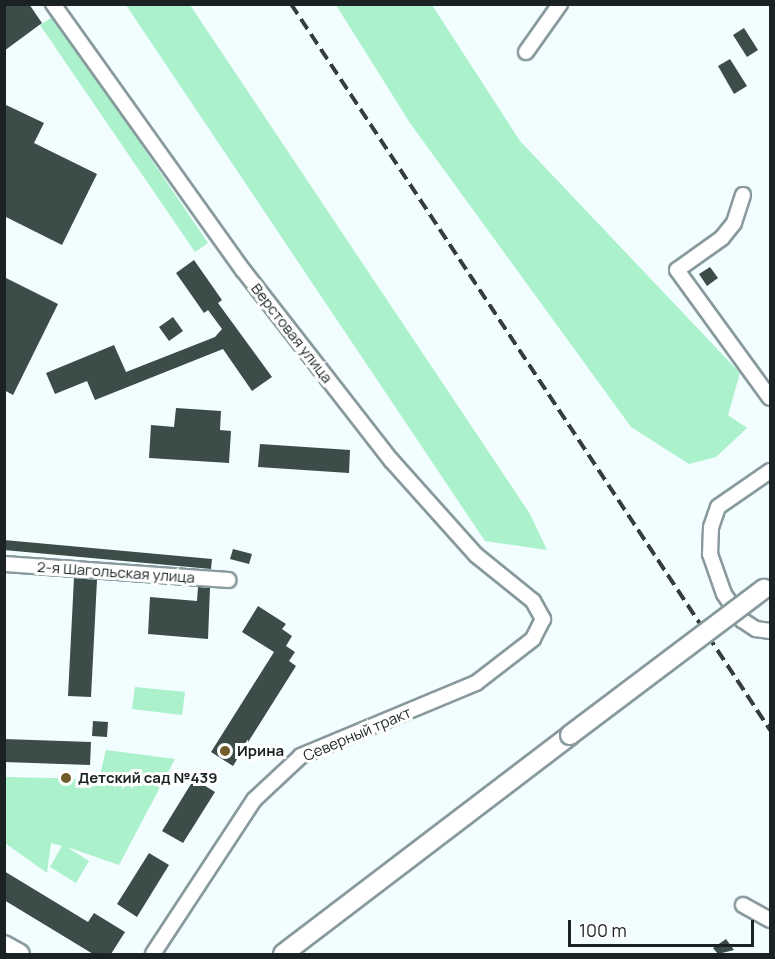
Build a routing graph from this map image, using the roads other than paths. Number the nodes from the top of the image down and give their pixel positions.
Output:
1 (53, 4) edge
2 (560, 4) edge
3 (526, 52) dead end
4 (743, 195) dead end
5 (771, 399) edge
6 (771, 471) edge
7 (4, 564) edge
8 (228, 580) dead end
9 (767, 587) edge
10 (771, 631) edge
11 (533, 639) joint
12 (743, 905) dead end
13 (771, 920) edge
14 (4, 945) edge
15 (20, 954) edge
16 (153, 954) edge
17 (283, 954) edge

1 - 11 street, Верстовая улица
2 - 3 street
4 - 5 street
6 - 10 street
7 - 8 street, 2-я Шагольская улица
9 - 17 main road, bridge
11 - 16 street, Северный тракт
12 - 13 street
14 - 15 main road

